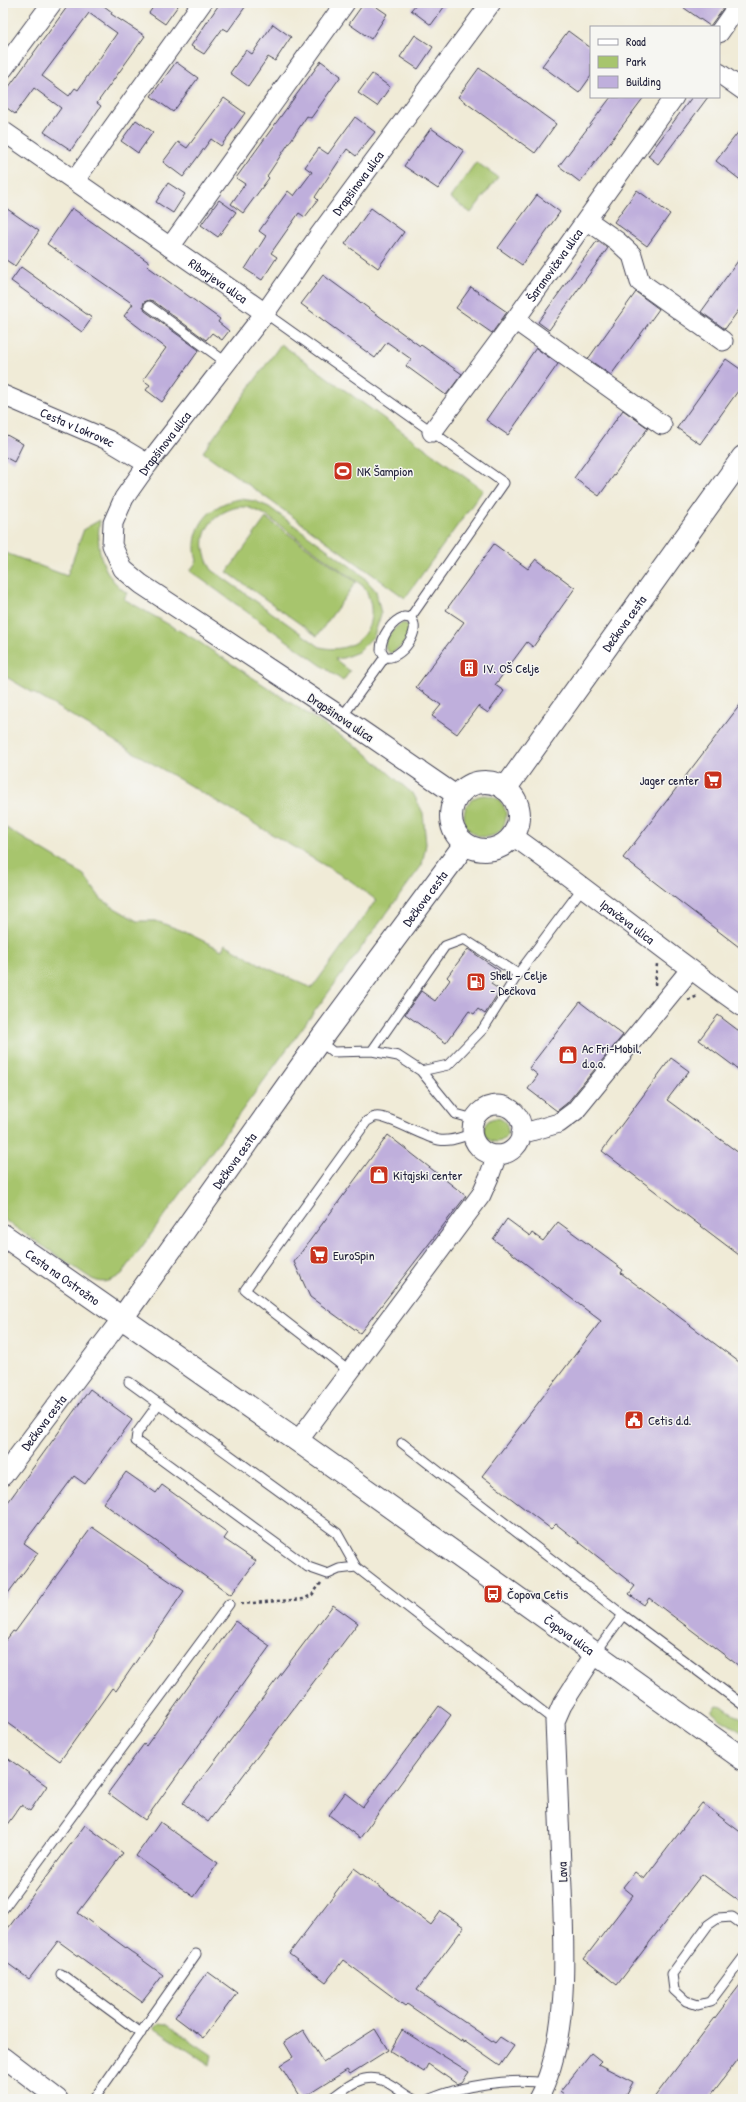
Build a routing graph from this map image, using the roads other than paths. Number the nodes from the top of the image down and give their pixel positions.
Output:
1 (52, 3) edge
2 (202, 3) edge
3 (345, 3) edge
4 (491, 3) edge
5 (740, 3) edge
6 (720, 32) edge
7 (3, 69) edge
8 (720, 74) edge
9 (743, 90) edge
10 (673, 98) edge
11 (3, 131) edge
12 (75, 180) junction
13 (587, 220) junction
14 (170, 247) junction
15 (148, 306) dead end
16 (265, 313) junction
17 (515, 320) junction
18 (723, 341) dead end
19 (227, 363) junction
20 (3, 395) edge
21 (662, 425) dead end
22 (432, 432) junction
23 (743, 458) edge
24 (148, 464) junction
25 (410, 618) junction
26 (385, 657) junction
27 (342, 717) junction
28 (505, 788) junction
29 (457, 796) junction
30 (512, 836) junction
31 (465, 844) junction
32 (583, 887) junction
33 (690, 970) junction
34 (518, 974) junction
35 (743, 1007) edge
36 (319, 1042) junction
37 (372, 1051) junction
38 (421, 1071) junction
39 (473, 1126) junction
40 (521, 1134) junction
41 (496, 1155) junction
42 (3, 1235) edge
43 (123, 1318) junction
44 (349, 1371) junction
45 (129, 1382) dead end
46 (159, 1403) junction
47 (298, 1441) junction
48 (402, 1443) dead end
49 (3, 1476) edge
50 (356, 1567) junction
51 (229, 1604) road end
52 (623, 1615) junction
53 (596, 1652) junction
54 (743, 1705) edge
55 (555, 1720) junction
56 (743, 1759) edge
57 (3, 1909) edge
58 (743, 1925) edge
59 (196, 1954) dead end
60 (743, 1958) edge
61 (61, 1974) dead end
62 (141, 2033) junction
63 (3, 2057) edge
64 (543, 2091) edge
65 (58, 2099) edge
66 (94, 2099) edge
67 (331, 2099) edge
68 (413, 2099) edge
69 (430, 2099) edge

1 - 7 street
2 - 12 street
3 - 14 street
4 - 16 street, Drapšinova ulica
5 - 6 street
8 - 9 street
10 - 13 street, Šaranovičeva ulica
11 - 12 street, Ribarjeva ulica
12 - 14 street, Ribarjeva ulica
13 - 17 street, Šaranovičeva ulica
13 - 18 street
14 - 16 street, Ribarjeva ulica
15 - 19 lane
16 - 19 street, Drapšinova ulica
16 - 22 lane, Ribarjeva ulica
17 - 21 street
17 - 22 street, Šaranovičeva ulica
19 - 24 street, Drapšinova ulica
20 - 24 street, Cesta v Lokrovec
22 - 25 lane, Ribarjeva ulica
23 - 28 street, Dečkova cesta
24 - 27 street, Drapšinova ulica
25 - 26 lane
25 - 26 lane
26 - 27 lane
27 - 29 street, Drapšinova ulica
28 - 29 street
28 - 30 street
29 - 31 street
30 - 31 street
30 - 32 street, Ipavčeva ulica
31 - 36 street, Dečkova cesta
32 - 33 street, Ipavčeva ulica
32 - 34 lane
33 - 35 street, Ipavčeva ulica
33 - 40 street
34 - 37 lane
34 - 38 lane
36 - 37 lane
36 - 43 street, Dečkova cesta
37 - 38 lane
38 - 39 lane
39 - 40 street
39 - 41 street
39 - 44 lane
40 - 41 street
41 - 44 street
42 - 43 street, Cesta na Ostrožno
43 - 47 street, Cesta na Ostrožno
43 - 49 street, Dečkova cesta
44 - 47 street
45 - 46 lane
46 - 50 lane
46 - 50 lane
47 - 53 street, Čopova ulica
48 - 52 lane
50 - 55 lane
51 - 57 lane
52 - 53 lane
52 - 54 lane
53 - 55 street, Lava
53 - 56 street, Čopova ulica
55 - 64 street, Lava
58 - 60 lane
59 - 62 lane
61 - 62 lane
62 - 66 lane
63 - 65 street
64 - 69 lane
67 - 68 lane

